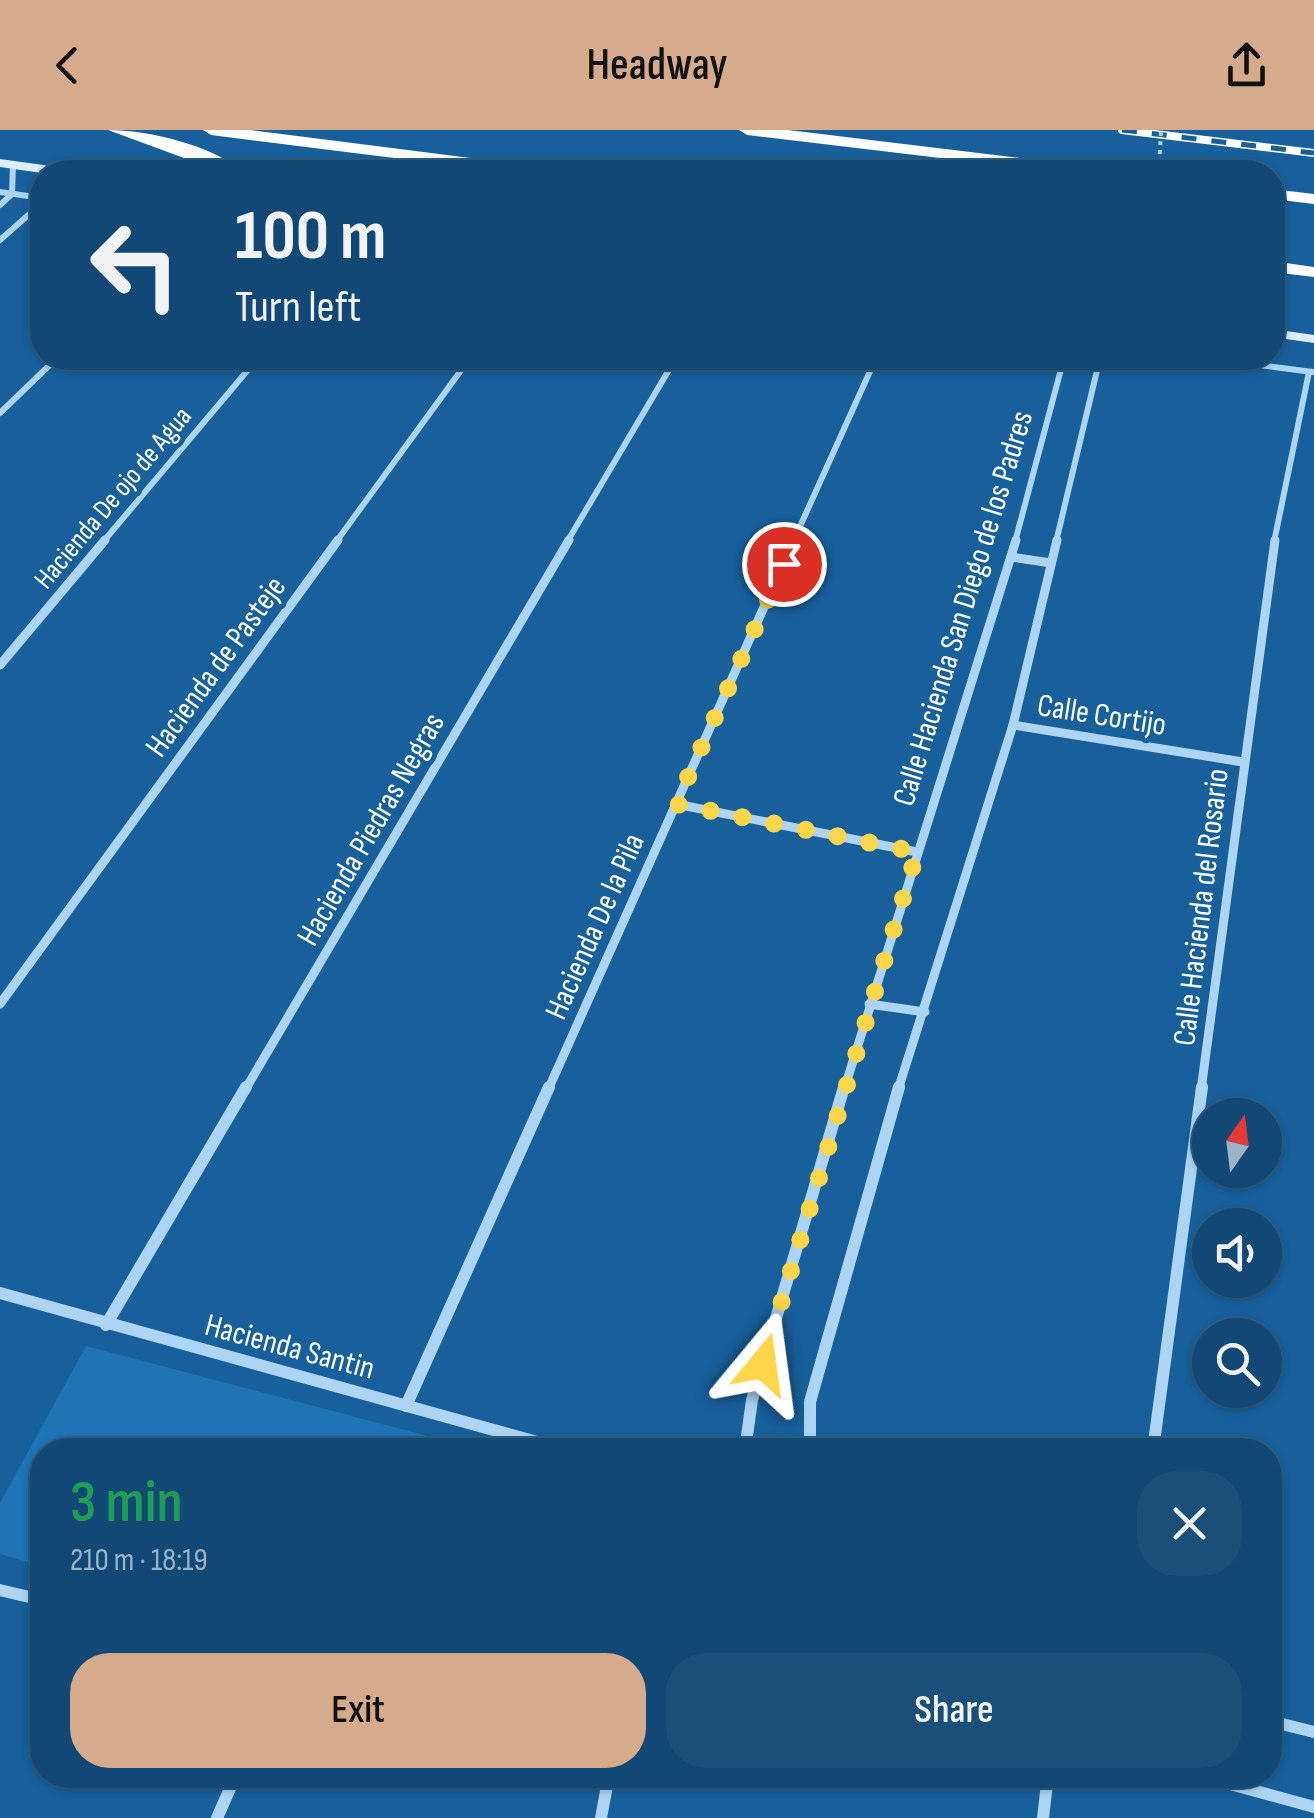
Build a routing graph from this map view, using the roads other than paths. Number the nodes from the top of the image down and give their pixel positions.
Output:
1 (116, 130) edge
2 (211, 130) edge
3 (747, 130) edge
4 (208, 160) edge
5 (447, 160) edge
6 (996, 160) edge
7 (6, 164) edge
8 (0, 192) edge
9 (12, 194) junction
10 (1285, 196) edge
11 (30, 198) edge
12 (1314, 199) edge
13 (0, 205) edge
14 (30, 211) edge
15 (0, 240) edge
16 (1285, 268) edge
17 (1314, 272) edge
18 (1285, 335) edge
19 (1314, 339) edge
20 (1285, 369) edge
21 (45, 370) edge
22 (248, 370) edge
23 (461, 370) edge
24 (669, 370) edge
25 (871, 370) edge
26 (1061, 370) edge
27 (1097, 370) edge
28 (1311, 372) edge
29 (0, 414) edge
30 (1010, 556) junction
31 (1051, 563) junction
32 (0, 665) edge
33 (1012, 725) junction
34 (1243, 762) junction
35 (676, 804) junction
36 (917, 852) junction
37 (0, 1004) edge
38 (870, 1004) junction
39 (925, 1012) junction
40 (0, 1293) edge
41 (106, 1325) junction
42 (406, 1406) junction
43 (522, 1438) edge
44 (747, 1438) edge
45 (810, 1438) edge
46 (1155, 1438) edge
47 (0, 1590) edge
48 (30, 1597) edge
49 (1282, 1724) edge
50 (1314, 1732) edge
51 (230, 1788) edge
52 (609, 1788) edge
53 (1046, 1788) edge
54 (1247, 1788) edge
55 (1314, 1806) edge
56 (217, 1818) edge
57 (602, 1818) edge
58 (1043, 1818) edge

1 - 4 highway
2 - 5 highway
3 - 6 highway
7 - 9 street
8 - 9 street
9 - 11 street
9 - 13 street
10 - 12 highway
14 - 15 street
16 - 17 highway
18 - 19 main road
20 - 28 street
21 - 29 street
22 - 32 street, Hacienda De ojo de Agua
23 - 37 street, Hacienda de Pasteje
24 - 41 street, Hacienda Piedras Negras
25 - 35 street, Hacienda De la Pila
26 - 30 street, Calle Hacienda San Diego de los Padres
27 - 31 street, Calle Hacienda San Diego de los Padres
28 - 34 street, Calle Hacienda del Rosario
30 - 31 street
30 - 36 street, Calle Hacienda San Diego de los Padres
31 - 33 street, Calle Hacienda San Diego de los Padres
33 - 34 street, Calle Cortijo
33 - 39 street, Calle Hacienda San Diego de los Padres
34 - 46 street, Calle Hacienda del Rosario
35 - 36 street
35 - 42 street, Hacienda De la Pila
36 - 38 street, Calle Hacienda San Diego de los Padres
38 - 39 street
38 - 44 street, Calle Hacienda San Diego de los Padres
39 - 45 street, Calle Hacienda San Diego de los Padres
40 - 41 street, Hacienda Santin
41 - 42 street, Hacienda Santin
42 - 43 street, Hacienda Santin
47 - 48 street
49 - 50 street
51 - 56 street
52 - 57 street
53 - 58 street
54 - 55 street

